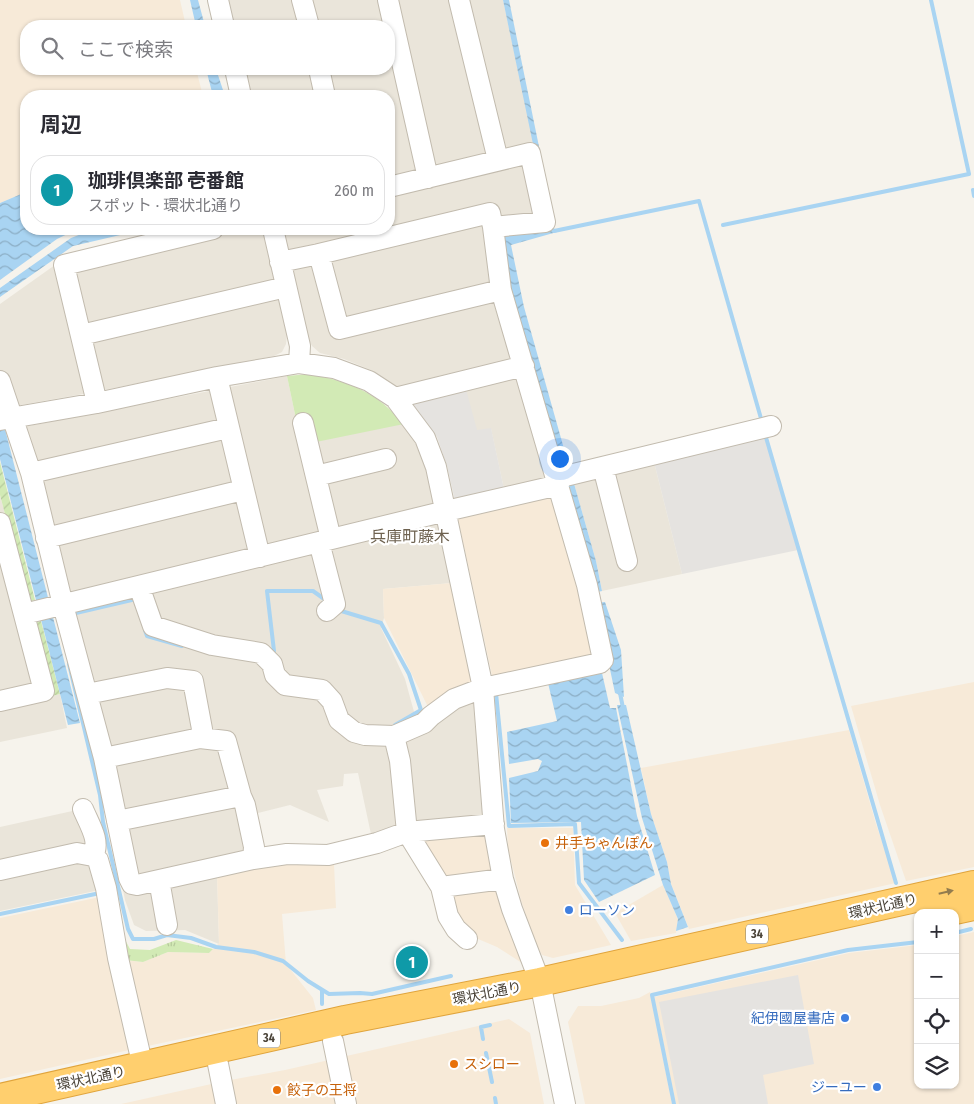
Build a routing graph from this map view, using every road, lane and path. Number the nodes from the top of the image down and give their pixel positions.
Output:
1 (218, 0) edge
2 (302, 0) edge
3 (388, 0) edge
4 (459, 0) edge
5 (223, 20) edge
6 (307, 20) edge
7 (393, 20) edge
8 (395, 31) edge
9 (236, 75) edge
10 (320, 75) edge
11 (240, 90) edge
12 (324, 90) edge
13 (497, 156) junction
14 (427, 173) junction
15 (395, 185) edge
16 (493, 227) junction
17 (188, 235) edge
18 (274, 235) edge
19 (319, 254) junction
20 (280, 262) junction
21 (286, 287) junction
22 (501, 290) junction
23 (81, 335) junction
24 (299, 363) junction
25 (524, 366) junction
26 (217, 377) junction
27 (0, 381) edge
28 (395, 398) junction
29 (97, 403) junction
30 (7, 419) edge
31 (303, 423) dead end
32 (771, 426) dead end
33 (228, 428) junction
34 (386, 459) dead end
35 (603, 467) junction
36 (31, 473) junction
37 (316, 476) junction
38 (563, 479) junction
39 (243, 490) junction
40 (446, 511) junction
41 (0, 523) edge
42 (46, 538) junction
43 (325, 540) junction
44 (260, 557) junction
45 (627, 561) dead end
46 (140, 586) junction
47 (63, 605) junction
48 (331, 607) dead end
49 (24, 614) junction
50 (483, 688) junction
51 (87, 694) junction
52 (0, 701) edge
53 (394, 736) junction
54 (200, 738) junction
55 (104, 758) junction
56 (241, 796) junction
57 (83, 809) dead end
58 (117, 821) junction
59 (494, 824) junction
60 (407, 832) junction
61 (93, 856) junction
62 (253, 859) junction
63 (0, 870) edge
64 (503, 879) junction
65 (159, 880) junction
66 (974, 886) edge
67 (441, 887) junction
68 (974, 906) edge
69 (959, 909) edge
70 (914, 919) edge
71 (167, 925) dead end
72 (467, 939) dead end
73 (541, 990) junction
74 (333, 1040) junction
75 (218, 1064) junction
76 (143, 1067) junction
77 (0, 1098) edge
78 (42, 1104) edge
79 (226, 1104) edge
80 (346, 1104) edge
81 (565, 1104) edge

1 - 5 street
2 - 6 street
3 - 7 street
4 - 13 street
8 - 14 street
9 - 11 street
10 - 12 street
13 - 14 street
13 - 16 street
14 - 15 street
16 - 19 street
16 - 22 street
17 - 23 street
18 - 20 street
19 - 20 street
19 - 22 street
20 - 21 street
21 - 23 street
21 - 24 street
22 - 25 street
23 - 29 street
24 - 26 street
24 - 28 street
25 - 28 street
25 - 38 street
26 - 29 street
26 - 33 street
27 - 30 street
28 - 40 street
29 - 30 street
30 - 36 street
31 - 37 street
32 - 35 street
33 - 36 street
33 - 39 street
34 - 37 street
35 - 38 street
35 - 45 street
36 - 42 street
37 - 43 street
38 - 40 street
38 - 50 street
39 - 42 street
39 - 44 street
40 - 43 street
40 - 50 street
41 - 49 street
42 - 47 street
43 - 44 street
43 - 48 street
44 - 46 street
46 - 47 street
46 - 53 street
47 - 49 street
47 - 51 street
49 - 52 street
50 - 53 street
50 - 59 street
51 - 54 street
51 - 55 street
53 - 60 street
54 - 55 street
54 - 56 street
55 - 58 street
56 - 58 street
56 - 62 street
57 - 61 street
58 - 65 street
59 - 60 street
59 - 64 street
60 - 62 street
60 - 67 street
61 - 63 street
61 - 76 street
62 - 65 street
64 - 67 street
64 - 73 street
65 - 71 street
73 -> 66 highway, 環状北通り / 34
67 - 72 street
68 - 69 highway
70 - 73 highway, 環状北通り / 34
73 - 74 highway, 環状北通り / 34
73 - 76 highway, 環状北通り / 34
73 - 81 street
74 - 75 highway, 環状北通り / 34
74 - 80 street
75 - 78 highway, 環状北通り / 34
75 - 79 street
76 - 77 highway, 環状北通り / 34

